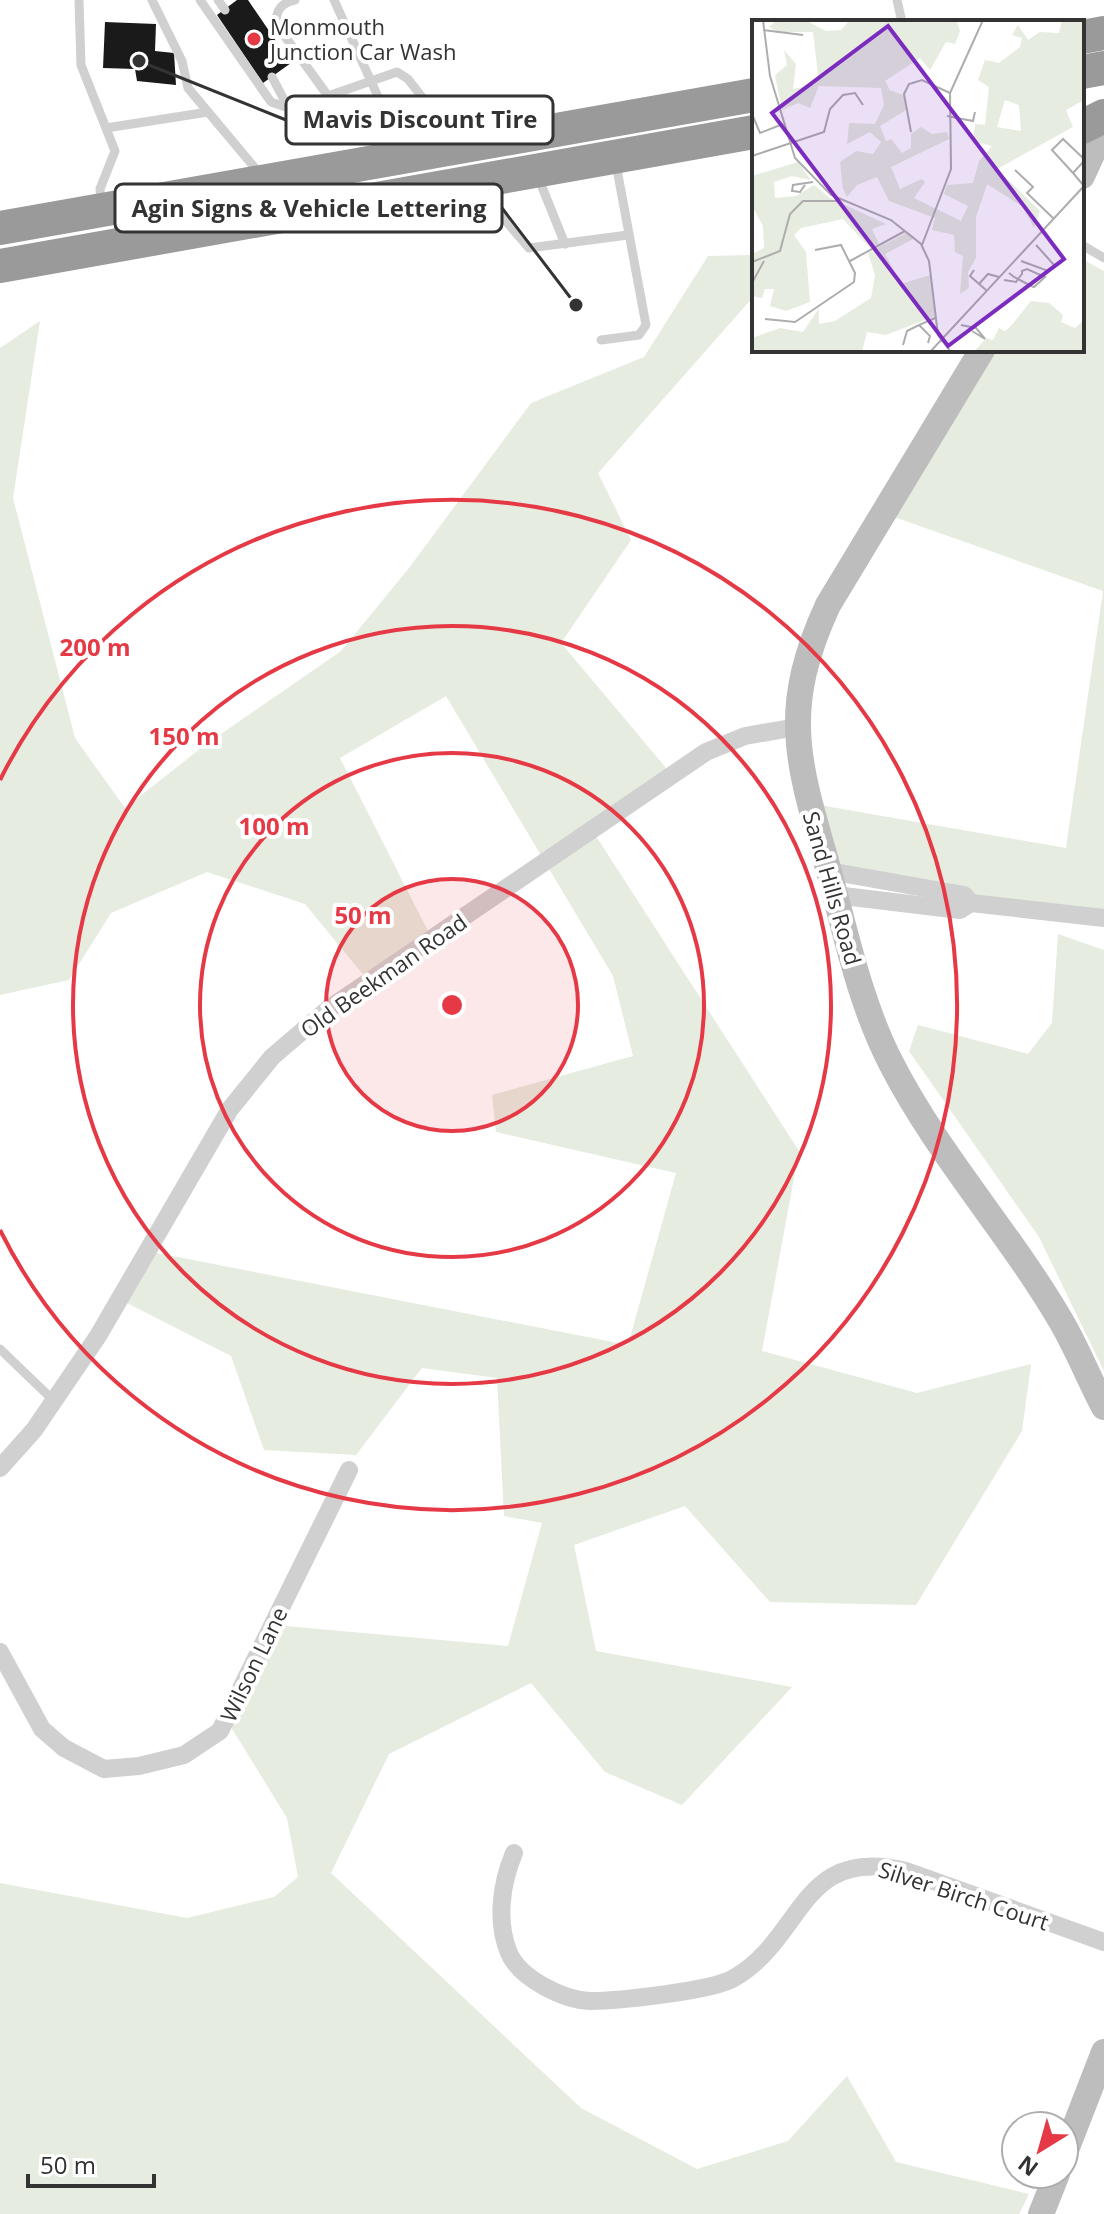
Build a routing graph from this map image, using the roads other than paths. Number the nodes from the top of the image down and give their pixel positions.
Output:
1 (79, 0) edge
2 (152, 0) edge
3 (200, 0) edge
4 (218, 0) edge
5 (295, 0) edge
6 (334, 0) edge
7 (897, 0) edge
8 (225, 10) dead end
9 (902, 20) edge
10 (1104, 33) edge
11 (1084, 37) edge
12 (1104, 68) edge
13 (1084, 72) edge
14 (272, 77) dead end
15 (368, 82) junction
16 (752, 95) edge
17 (328, 96) junction
18 (290, 111) junction
19 (208, 112) junction
20 (1104, 116) edge
21 (1084, 126) edge
22 (106, 128) junction
23 (1104, 128) edge
24 (752, 132) edge
25 (460, 147) junction
26 (614, 156) junction
27 (396, 158) junction
28 (536, 170) junction
29 (1084, 172) edge
30 (265, 181) junction
31 (472, 182) junction
32 (101, 210) junction
33 (0, 228) edge
34 (628, 235) junction
35 (565, 244) junction
36 (1084, 246) edge
37 (1104, 258) edge
38 (0, 266) edge
39 (601, 340) dead end
40 (981, 352) edge
41 (797, 727) junction
42 (832, 883) junction
43 (1104, 918) edge
44 (0, 1349) edge
45 (1096, 1377) edge
46 (54, 1401) junction
47 (1104, 1407) edge
48 (0, 1468) edge
49 (349, 1470) dead end
50 (0, 1652) edge
51 (514, 1853) dead end
52 (1104, 1942) edge
53 (1104, 2052) edge
54 (1080, 2122) edge
55 (1051, 2190) edge
56 (1041, 2214) edge

1 - 22 lane
2 - 19 lane
3 - 18 lane
4 - 8 lane
5 - 17 lane
6 - 15 lane
7 - 9 lane
10 - 11 highway
12 - 13 highway
14 - 18 lane
15 - 17 lane
15 - 25 lane
15 - 27 lane
16 - 25 highway
17 - 18 lane
19 - 22 lane
19 - 30 lane
20 - 21 highway
22 - 32 lane
23 - 29 street
24 - 26 highway
25 - 27 highway
26 - 28 highway
26 - 34 lane
27 - 30 highway
28 - 31 highway
28 - 35 lane
30 - 32 highway
31 - 35 lane
31 - 38 highway
32 - 33 highway
34 - 35 lane
34 - 39 lane
36 - 37 lane
40 - 41 street, Sand Hills Road
41 - 42 street, Sand Hills Road
41 - 46 street, Old Beekman Road
42 - 43 street
42 - 45 street, Sand Hills Road
44 - 46 lane
45 - 47 street, Sand Hills Road
46 - 48 street, Old Beekman Road
49 - 50 street, Wilson Lane
51 - 52 street, Silver Birch Court
53 - 54 street
55 - 56 street

